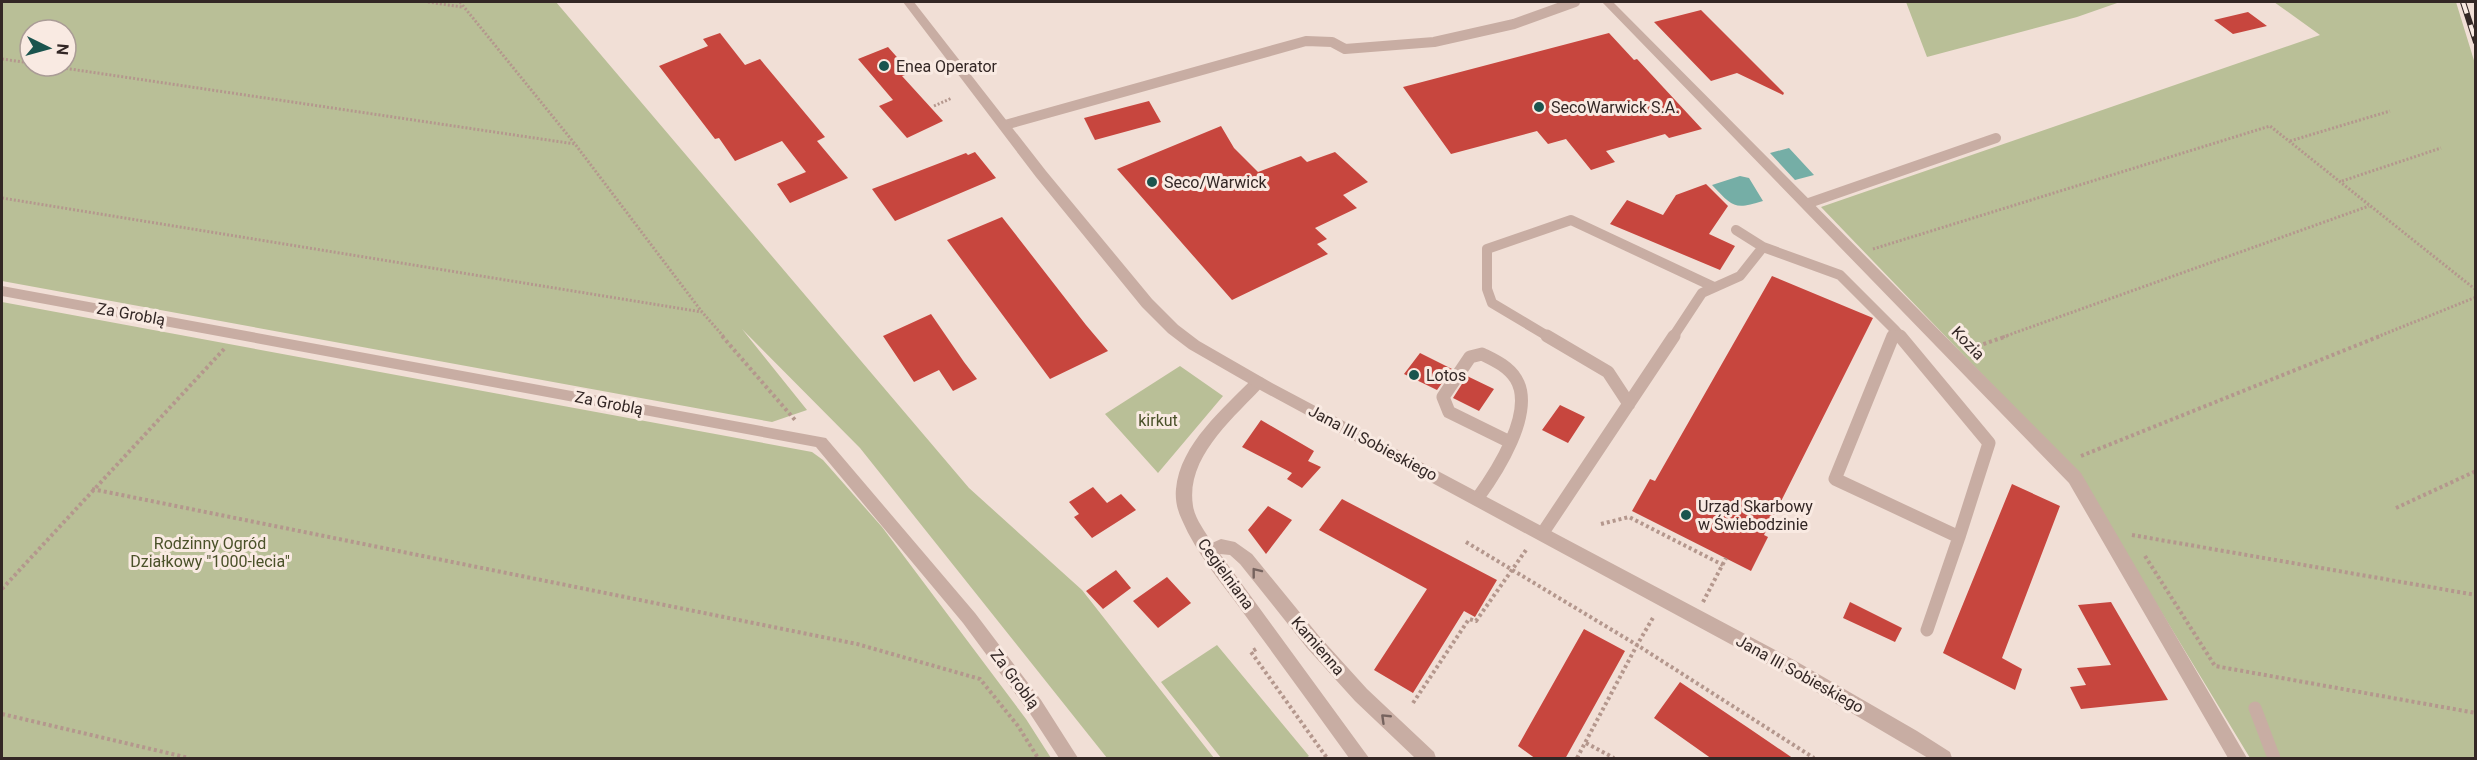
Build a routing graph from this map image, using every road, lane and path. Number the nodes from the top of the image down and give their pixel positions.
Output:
1 (428, 2) edge
2 (460, 2) edge
3 (908, 2) edge
4 (1575, 2) edge
5 (1606, 2) edge
6 (464, 7) junction
7 (2, 59) edge
8 (18, 61) edge
9 (78, 70) edge
10 (952, 98) dead end
11 (934, 106) dead end
12 (2390, 111) dead end
13 (1005, 125) junction
14 (1996, 138) dead end
15 (2290, 141) junction
16 (575, 144) junction
17 (2441, 148) dead end
18 (2342, 182) junction
19 (2, 198) edge
20 (1806, 204) junction
21 (2370, 206) junction
22 (1736, 230) dead end
23 (1762, 247) junction
24 (1881, 257) dead end
25 (1714, 287) junction
26 (2475, 290) edge
27 (2, 291) edge
28 (2475, 297) edge
29 (702, 312) junction
30 (1895, 330) junction
31 (237, 334) junction
32 (1964, 340) dead end
33 (1972, 348) junction
34 (1980, 357) dead end
35 (1257, 382) junction
36 (1629, 404) junction
37 (822, 442) junction
38 (1510, 442) junction
39 (2077, 458) dead end
40 (2475, 471) edge
41 (92, 489) junction
42 (1477, 498) junction
43 (2396, 508) dead end
44 (1601, 524) dead end
45 (1542, 534) junction
46 (2132, 536) dead end
47 (1959, 537) junction
48 (1466, 542) dead end
49 (1526, 550) dead end
50 (1209, 552) junction
51 (1726, 558) dead end
52 (1723, 565) junction
53 (1513, 568) junction
54 (2, 589) edge
55 (2475, 595) edge
56 (1703, 603) dead end
57 (1654, 616) dead end
58 (1927, 630) dead end
59 (1637, 645) junction
60 (2215, 666) dead end
61 (1413, 703) dead end
62 (2255, 708) dead end
63 (2475, 713) edge
64 (2, 714) edge
65 (1586, 743) junction
66 (189, 759) edge
67 (1038, 759) edge
68 (1069, 759) edge
69 (1360, 759) edge
70 (1427, 759) edge
71 (1577, 759) edge
72 (1614, 759) edge
73 (1814, 759) edge
74 (1943, 759) edge
75 (2238, 759) edge
76 (2274, 759) edge

1 - 6 path
2 - 6 path
3 - 13 street, Jana III Sobieskiego
4 - 13 lane
5 - 20 street, Kozia
6 - 16 path
7 - 8 path
9 - 16 path
10 - 11 path
12 - 15 path
13 - 35 street, Jana III Sobieskiego
14 - 20 lane
15 - 18 path
15 - 24 path
16 - 29 path
17 - 18 path
18 - 21 path
19 - 29 path
20 - 75 street, Kozia
21 - 26 path
21 - 33 path
22 - 23 lane
23 - 25 lane
23 - 30 lane
25 - 36 lane
25 - 36 lane
27 - 31 street, Za Groblą
28 - 39 path
29 - 37 path
30 - 47 lane
30 - 47 lane
31 - 37 street, Za Groblą
31 - 41 path
32 - 33 path
33 - 34 path
35 - 42 street, Jana III Sobieskiego
35 - 50 street, Cegielniana
36 - 45 lane
37 - 68 street, Za Groblą
38 - 38 lane
38 - 42 lane
40 - 43 path
41 - 54 path
41 - 67 path
42 - 45 street, Jana III Sobieskiego
44 - 52 path
45 - 74 street, Jana III Sobieskiego
46 - 55 path
47 - 58 lane
48 - 53 path
49 - 53 path
50 - 69 street, Cegielniana
70 -> 50 street, Kamienna
51 - 52 path
52 - 56 path
53 - 59 path
53 - 61 path
57 - 59 path
59 - 65 path
59 - 73 path
60 - 63 path
62 - 76 lane
64 - 66 path
65 - 71 path
65 - 72 path

